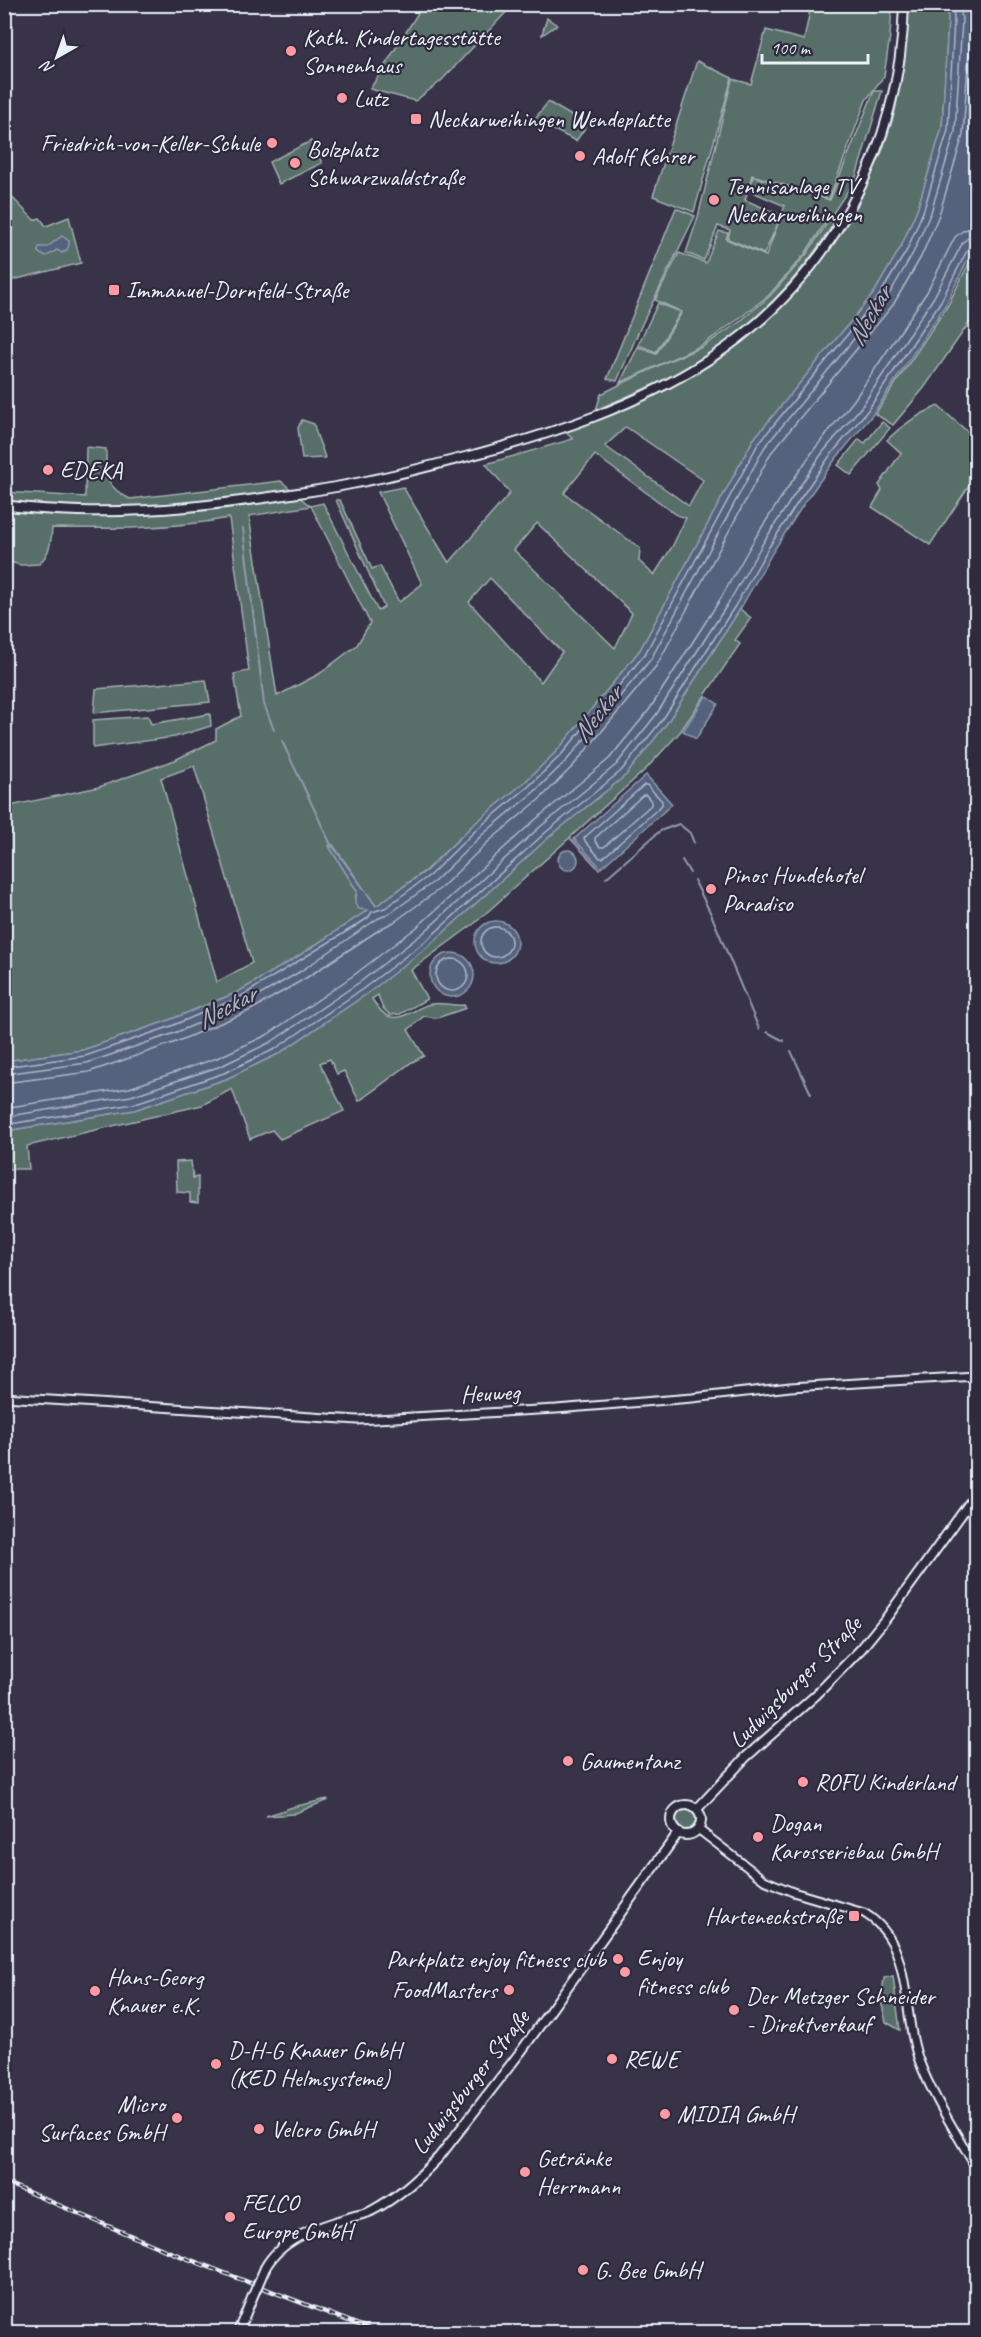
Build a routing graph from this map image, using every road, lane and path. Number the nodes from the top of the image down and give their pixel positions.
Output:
1 (904, 4) edge
2 (4, 504) edge
3 (976, 1376) edge
4 (4, 1397) edge
5 (976, 1494) edge
6 (697, 1809) junction
7 (698, 1829) junction
8 (678, 1833) junction
9 (976, 2168) edge
10 (238, 2332) edge

1 - 2 main road
3 - 4 street, Heuweg
5 - 6 main road, Ludwigsburger Straße
6 - 7 main road
6 - 8 main road
7 - 8 main road
7 - 9 street
8 - 10 main road, Ludwigsburger Straße, bridge

